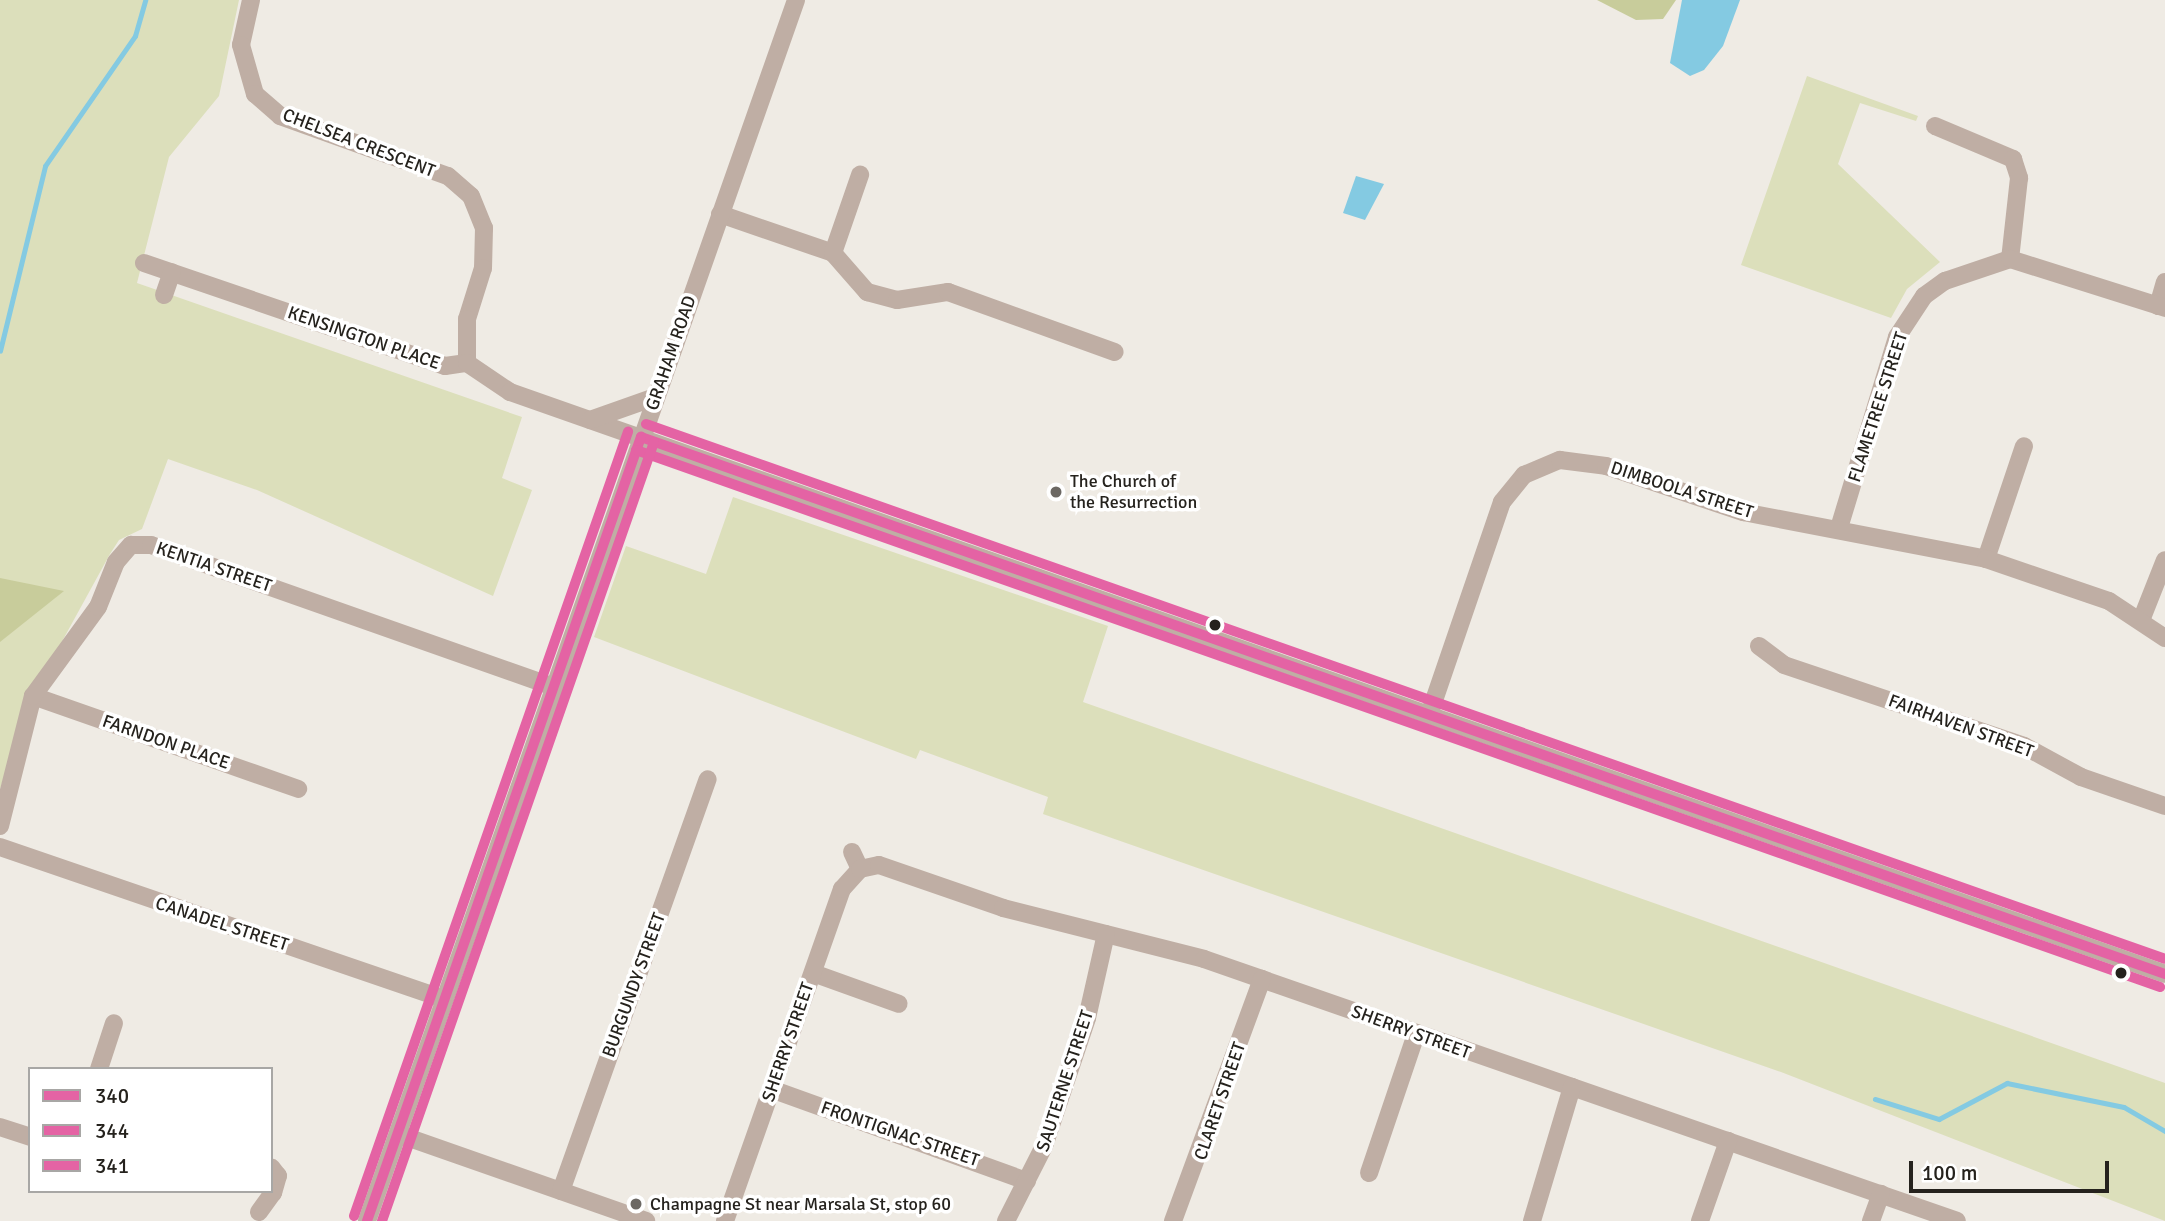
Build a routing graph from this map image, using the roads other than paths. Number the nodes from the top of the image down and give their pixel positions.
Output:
1 (251, 0) edge
2 (796, 0) edge
3 (1935, 126) dead end
4 (860, 175) dead end
5 (720, 214) junction
6 (833, 253) junction
7 (2010, 259) junction
8 (144, 263) dead end
9 (172, 272) junction
10 (2165, 282) edge
11 (164, 295) dead end
12 (2161, 307) edge
13 (1115, 352) dead end
14 (467, 363) junction
15 (655, 397) junction
16 (590, 420) junction
17 (641, 438) junction
18 (2024, 446) dead end
19 (1839, 528) junction
20 (1986, 559) junction
21 (2165, 560) edge
22 (2142, 618) junction
23 (2165, 638) edge
24 (1759, 646) dead end
25 (555, 687) junction
26 (33, 696) junction
27 (1429, 715) junction
28 (708, 779) dead end
29 (298, 789) dead end
30 (2165, 806) edge
31 (0, 827) edge
32 (0, 846) edge
33 (852, 852) dead end
34 (860, 869) junction
35 (1107, 934) junction
36 (813, 973) junction
37 (2165, 974) edge
38 (1262, 979) junction
39 (445, 999) junction
40 (899, 1004) dead end
41 (114, 1023) dead end
42 (1416, 1034) junction
43 (100, 1067) edge
44 (1572, 1087) junction
45 (772, 1089) junction
46 (0, 1127) edge
47 (398, 1134) junction
48 (28, 1135) edge
49 (1728, 1141) junction
50 (273, 1170) edge
51 (1369, 1173) dead end
52 (1027, 1181) junction
53 (561, 1191) junction
54 (273, 1193) edge
55 (273, 1193) edge
56 (1881, 1194) junction
57 (259, 1212) dead end
58 (367, 1221) edge
59 (646, 1221) edge
60 (725, 1221) edge
61 (1006, 1221) edge
62 (1174, 1221) edge
63 (1532, 1221) edge
64 (1700, 1221) edge
65 (1871, 1221) edge
66 (1957, 1221) edge

1 - 14 street, CHELSEA CRESCENT
2 - 5 street, GRAHAM ROAD
3 - 7 street
4 - 6 street
5 - 6 street
5 - 15 street, GRAHAM ROAD
6 - 13 street
7 - 12 street
7 - 19 street, FLAMETREE STREET
8 - 9 street, KENSINGTON PLACE
9 - 11 street
9 - 14 street, KENSINGTON PLACE
10 - 12 street
14 - 16 street, KENSINGTON PLACE
15 - 16 street
15 - 17 street, GRAHAM ROAD
16 - 17 street, KENSINGTON PLACE
17 - 25 street, GRAHAM ROAD
17 - 27 street, KENSINGTON PLACE
18 - 20 street
19 - 20 street, DIMBOOLA STREET
19 - 27 street, DIMBOOLA STREET
20 - 22 street, DIMBOOLA STREET
21 - 22 street
22 - 23 street, DIMBOOLA STREET
24 - 30 street, FAIRHAVEN STREET
25 - 26 street, KENTIA STREET
25 - 39 street, GRAHAM ROAD
26 - 29 street, FARNDON PLACE
26 - 31 street, KENTIA STREET
27 - 37 street, KENSINGTON PLACE
28 - 53 street, BURGUNDY STREET
32 - 39 street, CANADEL STREET
33 - 34 street
34 - 35 street, SHERRY STREET
34 - 36 street, SHERRY STREET
35 - 38 street, SHERRY STREET
35 - 52 street, SAUTERNE STREET
36 - 40 street
36 - 45 street, SHERRY STREET
38 - 42 street, SHERRY STREET
38 - 62 street, CLARET STREET
39 - 47 street, GRAHAM ROAD
41 - 43 street
42 - 44 street, SHERRY STREET
42 - 51 street
44 - 49 street, SHERRY STREET
44 - 63 street
45 - 52 street, FRONTIGNAC STREET
45 - 60 street, SHERRY STREET
46 - 48 street
47 - 53 street
47 - 58 street, GRAHAM ROAD
49 - 56 street, SHERRY STREET
49 - 64 street
50 - 54 street
52 - 61 street, SAUTERNE STREET
53 - 59 street
55 - 57 street
56 - 65 street
56 - 66 street, SHERRY STREET

